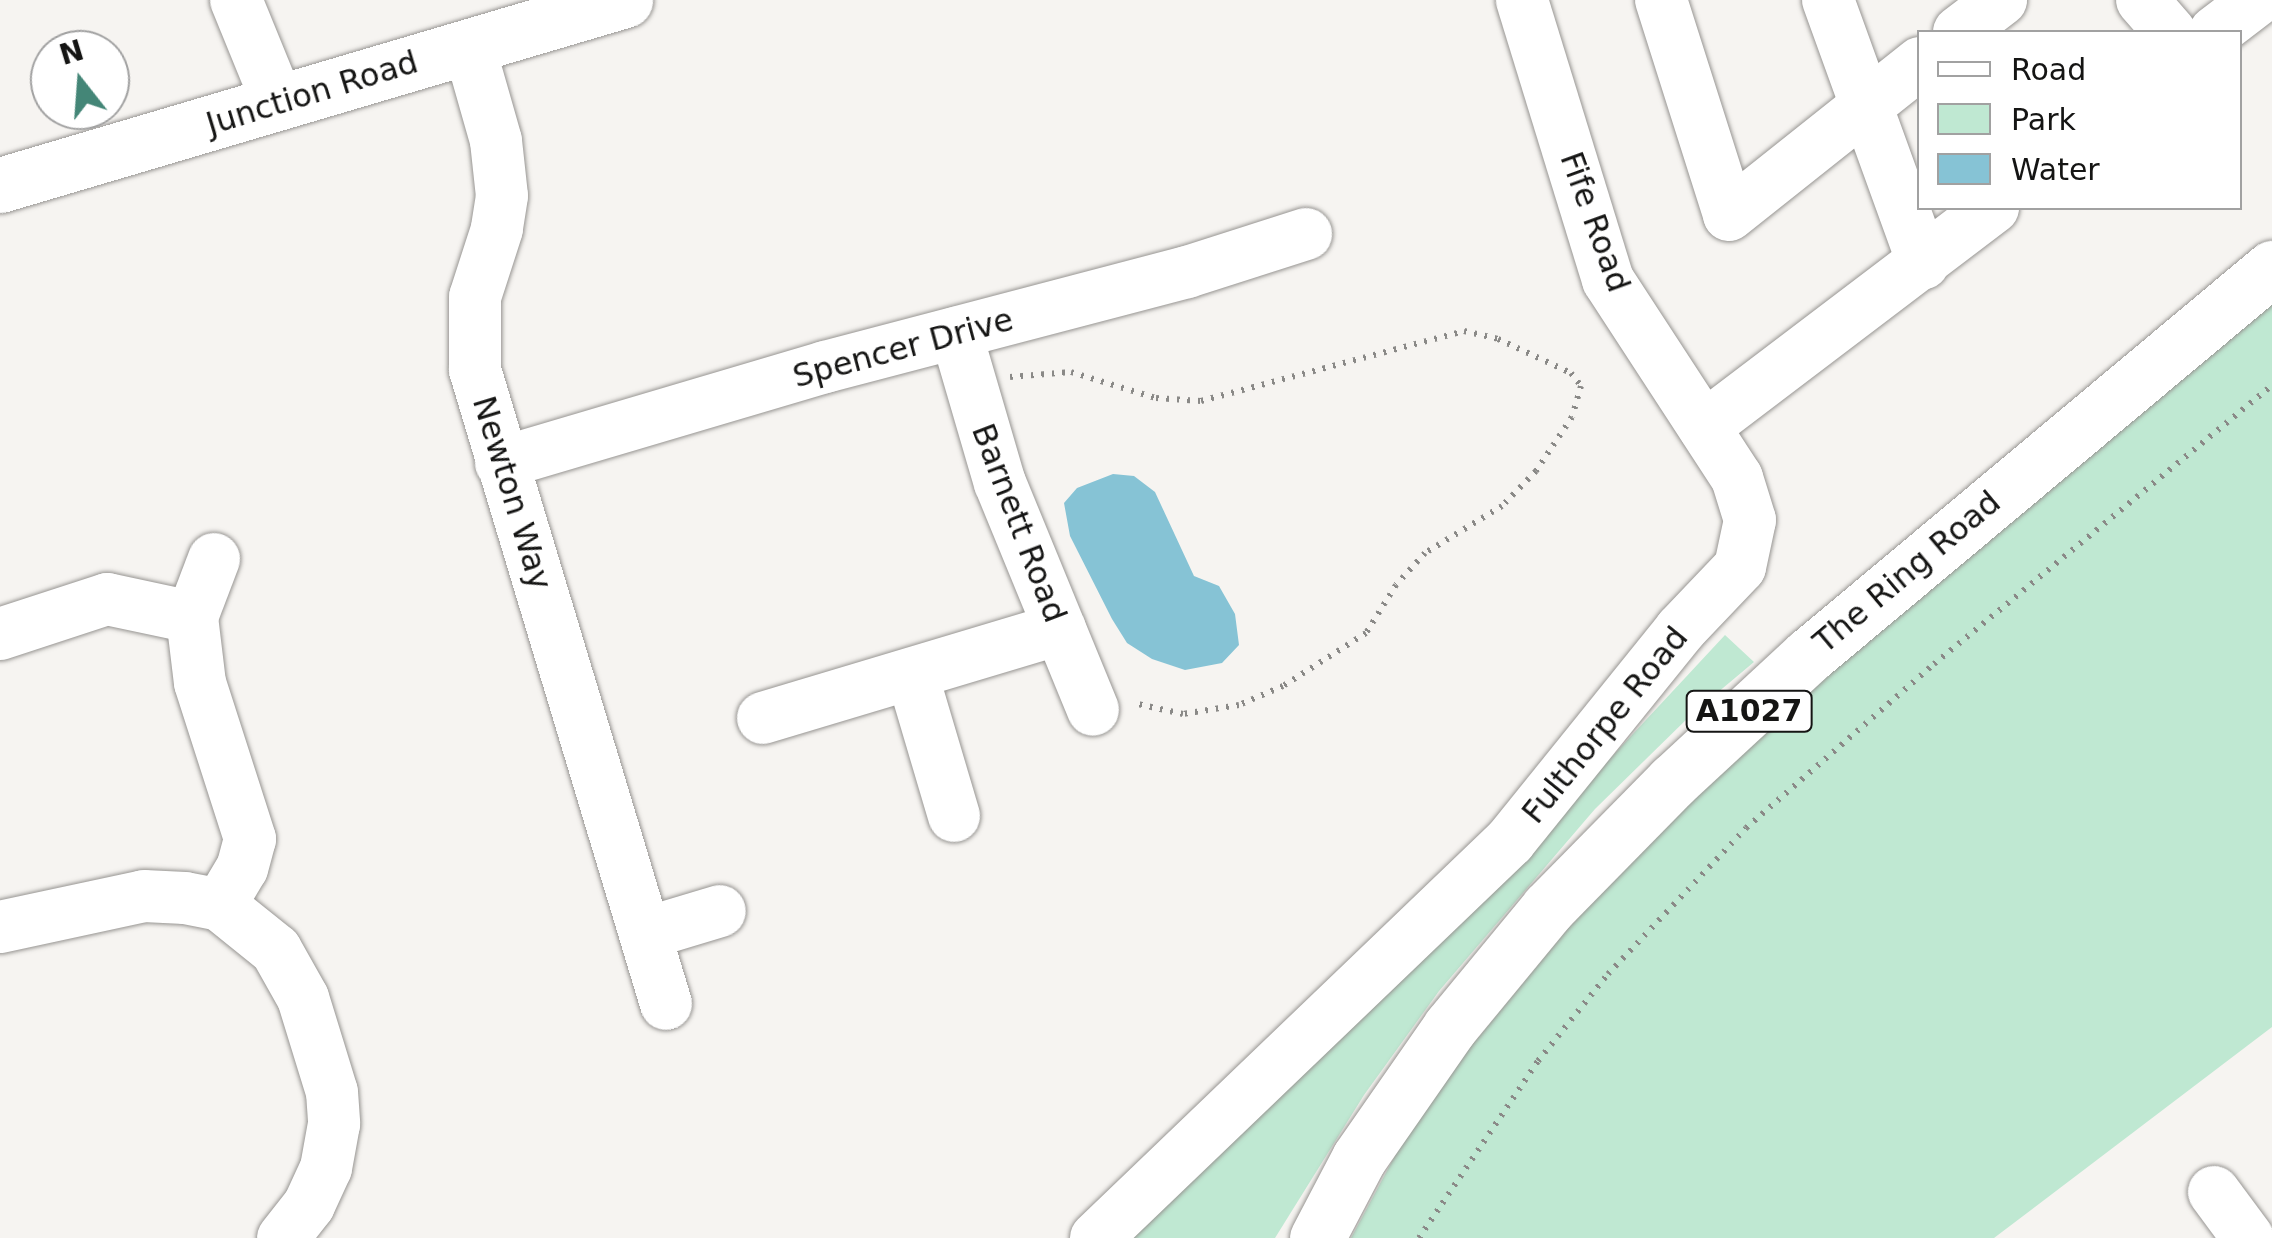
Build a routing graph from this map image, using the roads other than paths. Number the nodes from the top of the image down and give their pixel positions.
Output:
1 (236, 0) edge
2 (625, 0) edge
3 (1522, 0) edge
4 (1661, 0) edge
5 (1828, 0) edge
6 (2001, 0) edge
7 (2142, 0) edge
8 (2256, 0) edge
9 (1962, 30) edge
10 (2168, 30) edge
11 (2218, 30) edge
12 (469, 46) junction
13 (1917, 65) edge
14 (278, 103) junction
15 (1864, 106) junction
16 (0, 185) edge
17 (1990, 210) edge
18 (1306, 234) dead end
19 (1923, 264) junction
20 (2272, 268) edge
21 (956, 333) junction
22 (1704, 427) junction
23 (501, 463) junction
24 (214, 559) dead end
25 (192, 618) junction
26 (1060, 629) junction
27 (0, 634) edge
28 (912, 674) junction
29 (1093, 710) road end
30 (763, 718) dead end
31 (954, 816) dead end
32 (220, 905) junction
33 (720, 911) dead end
34 (0, 927) edge
35 (647, 933) junction
36 (666, 1004) dead end
37 (2214, 1192) dead end
38 (282, 1238) edge
39 (1096, 1238) edge
40 (1317, 1238) edge
41 (2248, 1238) edge

1 - 14 street
2 - 12 main road, Junction Road
3 - 22 street, Fife Road
4 - 15 street
5 - 15 street
6 - 9 street
7 - 10 street
8 - 11 street
12 - 14 main road, Junction Road
12 - 23 street, Newton Way
13 - 15 street
14 - 16 main road, Junction Road
15 - 19 street
17 - 19 street
18 - 21 street, Spencer Drive
19 - 22 street
20 - 40 main road, The Ring Road / A1027
21 - 23 street, Spencer Drive
21 - 26 street, Barnett Road
22 - 39 street, Fulthorpe Road
23 - 35 street, Newton Way
24 - 25 street
25 - 27 street
25 - 32 street
26 - 28 street
26 - 29 street, Barnett Road
28 - 30 street
28 - 31 street
32 - 34 street
32 - 38 street
33 - 35 street
35 - 36 street, Newton Way
37 - 41 street

